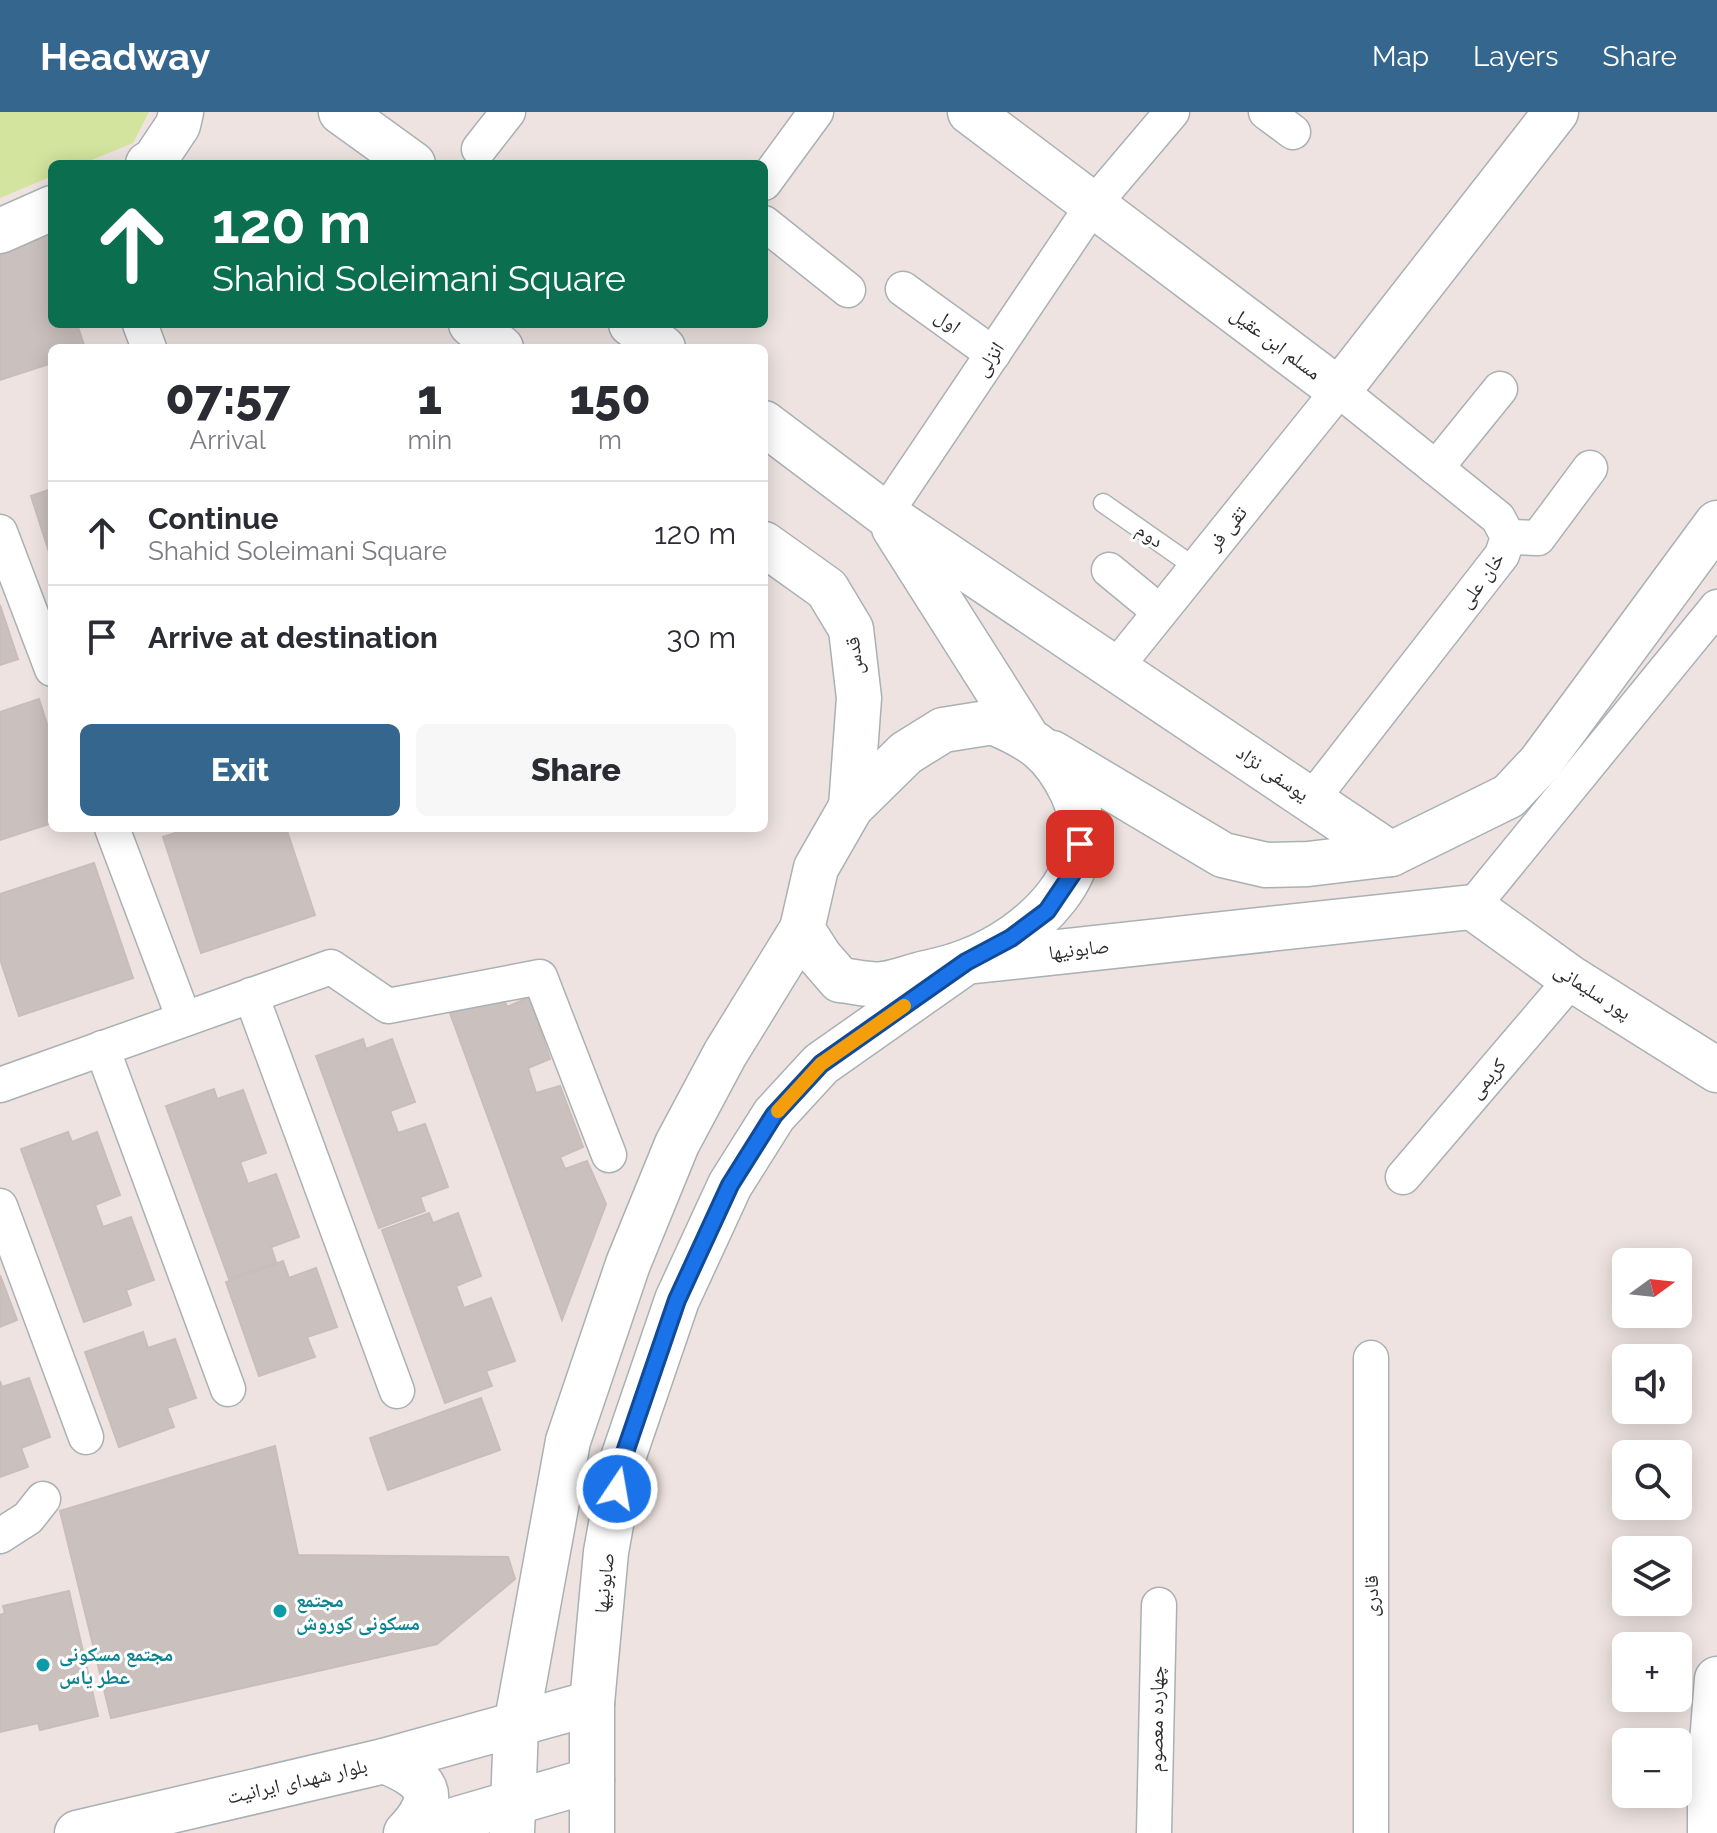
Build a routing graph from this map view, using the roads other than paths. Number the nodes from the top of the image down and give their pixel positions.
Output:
1 (181, 112) edge
2 (341, 112) edge
3 (508, 112) edge
4 (816, 112) edge
5 (1172, 112) edge
6 (1550, 114) edge
7 (987, 117) edge
8 (479, 149) dead end
9 (160, 160) edge
10 (407, 160) edge
11 (768, 178) edge
12 (1093, 205) junction
13 (48, 210) edge
14 (768, 226) edge
15 (0, 231) edge
16 (903, 289) dead end
17 (848, 290) dead end
18 (476, 328) edge
19 (636, 328) edge
20 (496, 344) edge
21 (658, 344) edge
22 (993, 354) junction
23 (1500, 389) dead end
24 (1339, 390) junction
25 (768, 426) edge
26 (1436, 468) junction
27 (1590, 468) dead end
28 (1103, 503) dead end
29 (885, 514) junction
30 (1717, 523) edge
31 (0, 532) edge
32 (1508, 537) junction
33 (768, 547) edge
34 (1196, 568) junction
35 (1109, 570) dead end
36 (1717, 607) edge
37 (1160, 612) junction
38 (48, 655) edge
39 (1116, 667) junction
40 (1036, 743) junction
41 (1312, 799) junction
42 (851, 807) junction
43 (114, 832) edge
44 (1391, 854) junction
45 (1472, 907) junction
46 (802, 929) junction
47 (966, 962) junction
48 (1572, 979) junction
49 (251, 995) junction
50 (184, 1019) junction
51 (102, 1048) junction
52 (1717, 1070) edge
53 (3, 1076) edge
54 (609, 1155) dead end
55 (1403, 1177) dead end
56 (0, 1206) edge
57 (1371, 1358) dead end
58 (228, 1389) dead end
59 (397, 1391) dead end
60 (86, 1437) dead end
61 (43, 1499) dead end
62 (0, 1536) edge
63 (1159, 1605) dead end
64 (1717, 1679) edge
65 (592, 1703) junction
66 (516, 1726) junction
67 (384, 1761) junction
68 (1713, 1767) edge
69 (592, 1780) junction
70 (512, 1819) edge
71 (77, 1833) edge
72 (407, 1833) edge
73 (592, 1833) edge
74 (1154, 1833) edge
75 (1371, 1833) edge
76 (1710, 1833) edge

1 - 9 street
2 - 10 street
3 - 8 street
4 - 11 street
5 - 12 street, انزلی
6 - 24 street, مسلم ابن عقیل
7 - 12 street, مسلم ابن عقیل
12 - 22 street, انزلی
12 - 24 street, مسلم ابن عقیل
13 - 15 street
14 - 17 street
16 - 22 street, اول
18 - 20 street
19 - 21 street
22 - 29 street, انزلی
23 - 26 street
24 - 26 street, خان علی
24 - 34 street, تقی فر
25 - 29 street, یوسفی نژاد
26 - 32 street, خان علی
27 - 32 street
28 - 34 lane, دوم
29 - 39 street, یوسفی نژاد
29 - 40 street
30 - 44 street
31 - 38 street
32 - 41 street, خان علی
33 - 42 street, قدس
34 - 37 street, تقی فر
35 - 37 street
36 - 45 street
37 - 39 street, تقی فر
39 - 41 street, یوسفی نژاد
40 - 42 street
40 - 44 street
40 - 47 street
41 - 44 street, یوسفی نژاد
42 - 46 street
43 - 50 street
45 - 47 street, صابونیها
45 - 48 street, پور سلیمانی
46 - 47 street
46 - 66 street
47 - 65 street, صابونیها
48 - 52 street, پور سلیمانی
48 - 55 street, کریمی
49 - 50 street
49 - 54 street
49 - 59 street
50 - 51 street
51 - 53 street
51 - 58 street
56 - 60 street
57 - 75 street, قادری
61 - 62 street
63 - 74 street, چهارده معصوم
64 - 68 street
65 - 66 street, بلوار شهدای ایرانیت
65 - 69 street, صابونیها
66 - 67 street, بلوار شهدای ایرانیت
66 - 70 street
67 - 71 street, بلوار شهدای ایرانیت
67 - 72 street
68 - 76 street
69 - 70 street
69 - 73 street, صابونیها
70 - 72 street

